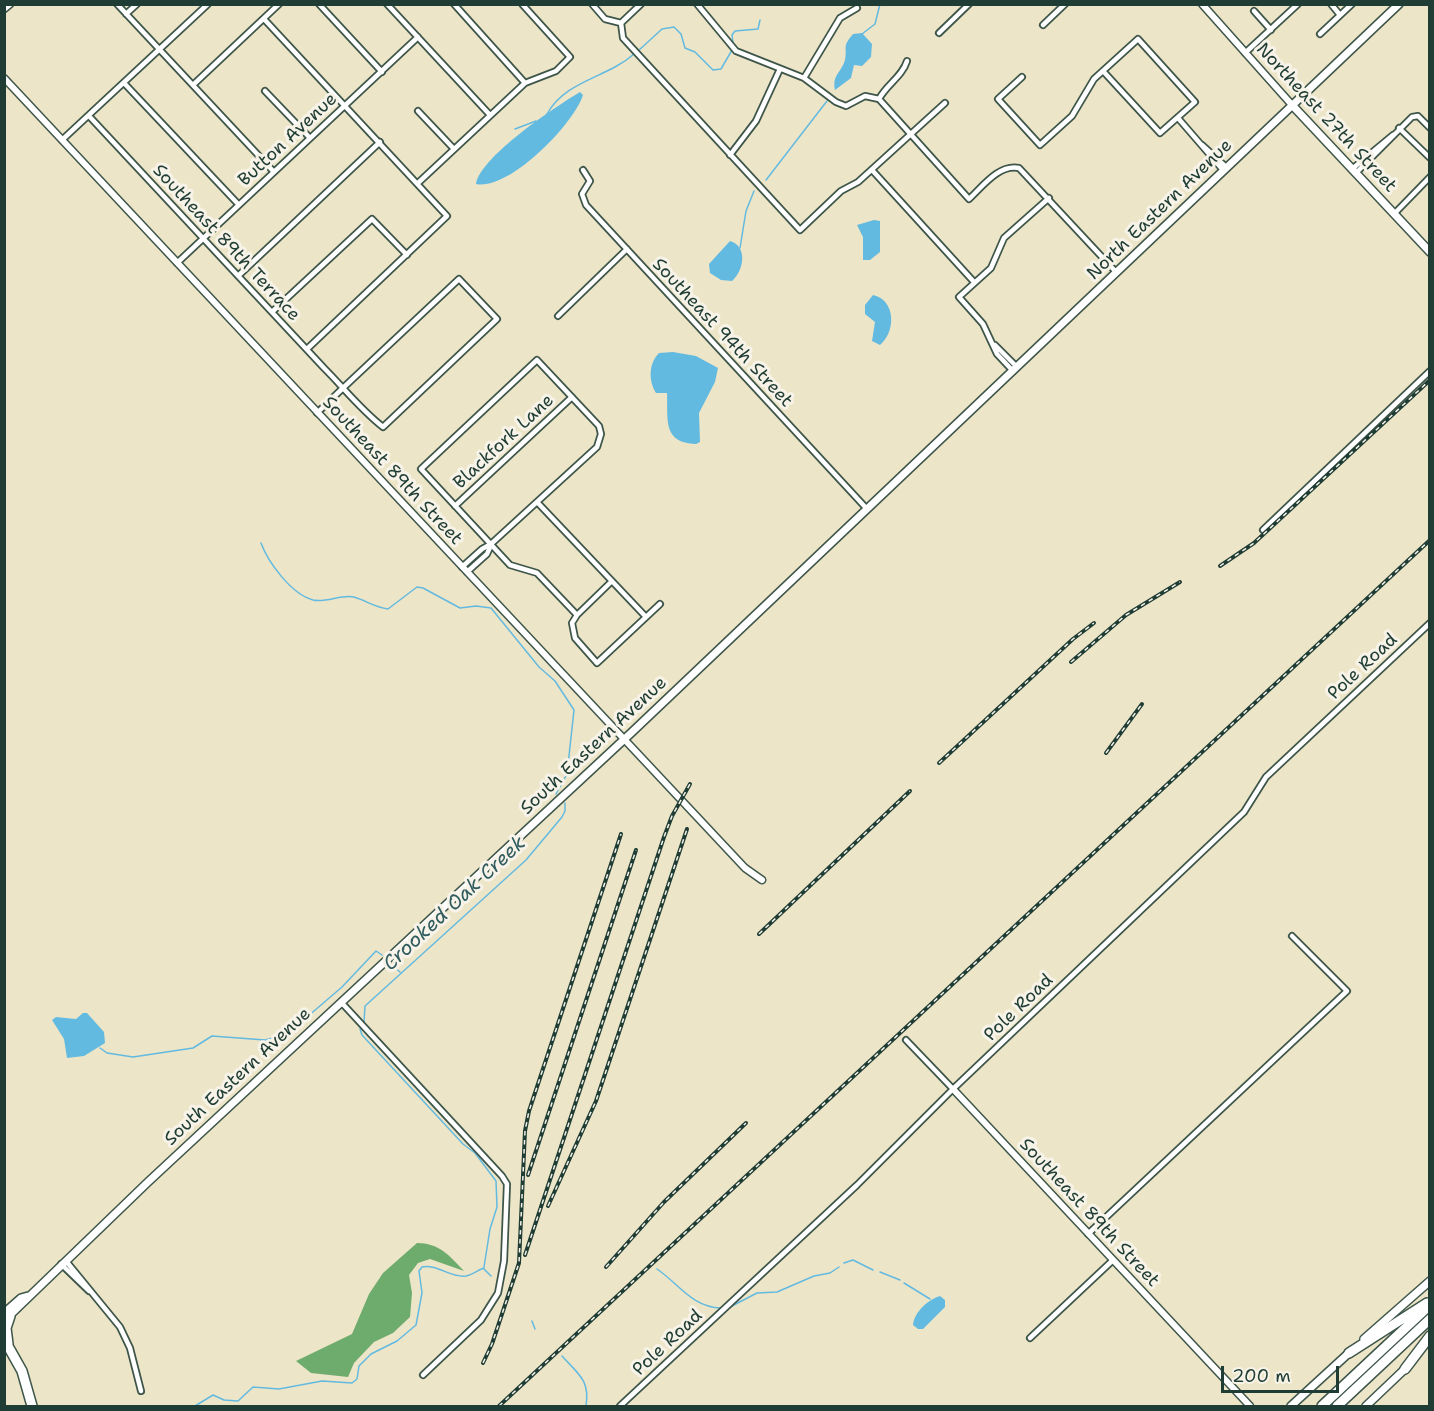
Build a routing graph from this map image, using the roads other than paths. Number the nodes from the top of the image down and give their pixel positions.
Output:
1 (10, 4) edge
2 (117, 4) edge
3 (137, 4) edge
4 (208, 4) edge
5 (279, 4) edge
6 (319, 4) edge
7 (387, 4) edge
8 (454, 4) edge
9 (522, 4) edge
10 (592, 4) edge
11 (641, 4) edge
12 (697, 4) edge
13 (969, 4) edge
14 (1065, 4) edge
15 (1202, 4) edge
16 (1298, 4) edge
17 (1331, 4) edge
18 (1352, 4) edge
19 (1400, 4) edge
20 (857, 8) dead end
21 (4, 9) edge
22 (1254, 11) dead end
23 (126, 14) junction
24 (1340, 15) junction
25 (264, 19) junction
26 (621, 23) junction
27 (1043, 25) dead end
28 (1271, 30) junction
29 (939, 33) dead end
30 (1320, 34) dead end
31 (418, 37) junction
32 (160, 50) junction
33 (1245, 53) junction
34 (907, 61) dead end
35 (780, 69) junction
36 (1103, 71) junction
37 (382, 72) junction
38 (1022, 77) dead end
39 (4, 78) edge
40 (804, 78) junction
41 (525, 82) junction
42 (124, 83) junction
43 (193, 85) junction
44 (265, 91) dead end
45 (879, 99) junction
46 (945, 104) dead end
47 (345, 105) junction
48 (1292, 105) junction
49 (418, 111) dead end
50 (490, 115) junction
51 (89, 116) junction
52 (1178, 118) junction
53 (1399, 128) junction
54 (1430, 128) edge
55 (911, 134) junction
56 (310, 138) junction
57 (62, 140) junction
58 (380, 142) junction
59 (454, 149) junction
60 (730, 155) junction
61 (1430, 158) edge
62 (1225, 169) junction
63 (583, 170) dead end
64 (872, 170) junction
65 (1354, 171) junction
66 (274, 172) junction
67 (1430, 177) edge
68 (418, 183) junction
69 (1049, 198) junction
70 (239, 205) junction
71 (1394, 214) junction
72 (203, 239) junction
73 (627, 249) junction
74 (1430, 252) edge
75 (407, 255) junction
76 (177, 264) junction
77 (1116, 272) junction
78 (238, 276) junction
79 (974, 282) junction
80 (272, 312) junction
81 (558, 316) dead end
82 (307, 349) junction
83 (1015, 369) junction
84 (1430, 371) edge
85 (344, 388) junction
86 (572, 397) junction
87 (317, 412) junction
88 (942, 439) joint
89 (537, 502) junction
90 (455, 506) junction
91 (867, 508) junction
92 (1263, 530) dead end
93 (491, 544) junction
94 (465, 570) junction
95 (612, 582) junction
96 (660, 604) dead end
97 (577, 615) junction
98 (646, 617) junction
99 (1430, 623) edge
100 (624, 739) junction
101 (762, 880) dead end
102 (1292, 936) dead end
103 (341, 1002) junction
104 (906, 1040) dead end
105 (953, 1089) junction
106 (1088, 1234) junction
107 (1112, 1261) junction
108 (63, 1262) junction
109 (1430, 1281) edge
110 (1430, 1303) edge
111 (6, 1317) edge
112 (1430, 1319) edge
113 (1430, 1336) edge
114 (1030, 1338) dead end
115 (6, 1342) edge
116 (1430, 1345) edge
117 (1349, 1353) junction
118 (1405, 1369) junction
119 (423, 1375) dead end
120 (141, 1391) dead end
121 (32, 1407) edge
122 (620, 1407) edge
123 (1250, 1407) edge
124 (1292, 1407) edge
125 (1322, 1407) edge
126 (1337, 1407) edge
127 (1366, 1407) edge

1 - 21 street
2 - 23 street
3 - 23 street
4 - 32 street
5 - 25 street
6 - 37 street
7 - 31 street
8 - 41 street
9 - 41 street
10 - 26 street
11 - 26 street
12 - 35 street
13 - 29 street
14 - 27 street
15 - 33 street, Northeast 27th Street
16 - 28 street
17 - 24 street
18 - 24 street
19 - 48 main road, North Eastern Avenue
20 - 40 street
22 - 28 street
23 - 32 street
24 - 30 street
25 - 43 street
25 - 47 street
26 - 60 street
28 - 33 street
31 - 37 street, Button Avenue
31 - 50 street
32 - 42 street
32 - 43 street
33 - 48 street, Northeast 27th Street
34 - 45 street
35 - 40 street
35 - 60 street
36 - 38 street
36 - 52 street
36 - 52 street
37 - 47 street, Button Avenue
39 - 57 street, Southeast 89th Street
40 - 45 street
41 - 50 street
42 - 51 street
42 - 70 street
43 - 66 street
44 - 56 street
45 - 55 street
46 - 55 street
47 - 56 street, Button Avenue
47 - 58 street
48 - 62 main road, North Eastern Avenue
48 - 65 main road, Northeast 27th Street
49 - 59 street
50 - 59 street
51 - 57 street
51 - 72 street, Southeast 89th Terrace
52 - 62 street
53 - 54 street
53 - 61 street
53 - 65 street
55 - 64 street
55 - 69 street
56 - 66 street, Button Avenue
57 - 76 street, Southeast 89th Street
58 - 68 street
58 - 78 street
59 - 68 street
60 - 64 street
62 - 77 main road, North Eastern Avenue
63 - 73 street, Southeast 94th Street
64 - 79 street
65 - 71 main road, Northeast 27th Street
66 - 70 street, Button Avenue
67 - 71 street
68 - 75 street
69 - 77 street
69 - 79 street
70 - 72 street, Button Avenue
71 - 74 main road, Northeast 27th Street
72 - 76 street, Button Avenue
72 - 78 street, Southeast 89th Terrace
73 - 81 street
73 - 91 street, Southeast 94th Street
75 - 80 street
75 - 82 street
76 - 87 street, Southeast 89th Street
77 - 83 main road, North Eastern Avenue
78 - 80 street, Southeast 89th Terrace
79 - 83 street
80 - 82 street, Southeast 89th Terrace
82 - 85 street, Southeast 89th Terrace
83 - 88 main road, North Eastern Avenue
84 - 92 street
85 - 85 street, Southeast 89th Terrace
85 - 87 street, Southeast 89th Terrace
86 - 89 street
86 - 90 street, Blackfork Lane
86 - 90 street
87 - 94 street, Southeast 89th Street
88 - 91 main road, South Eastern Avenue
89 - 93 street
89 - 95 street
90 - 93 street
91 - 100 main road, South Eastern Avenue
93 - 94 street
93 - 97 street
94 - 100 street, Southeast 89th Street
95 - 97 street
95 - 98 street
96 - 98 street
97 - 98 street
99 - 105 street, Pole Road
100 - 101 street, Southeast 89th Street
100 - 103 main road, South Eastern Avenue
102 - 106 street
103 - 108 main road, South Eastern Avenue
103 - 119 street
104 - 105 street, Southeast 89th Street
105 - 106 street, Southeast 89th Street
105 - 122 street, Pole Road
106 - 107 street, Southeast 89th Street
107 - 114 street
107 - 123 street, Southeast 89th Street
108 - 111 main road, South Eastern Avenue
108 - 120 street
109 - 117 main road
110 - 117 highway
110 - 125 highway
111 - 115 highway
112 - 126 highway
113 - 118 highway
115 - 121 highway
116 - 118 main road
117 - 124 main road
118 - 127 main road

